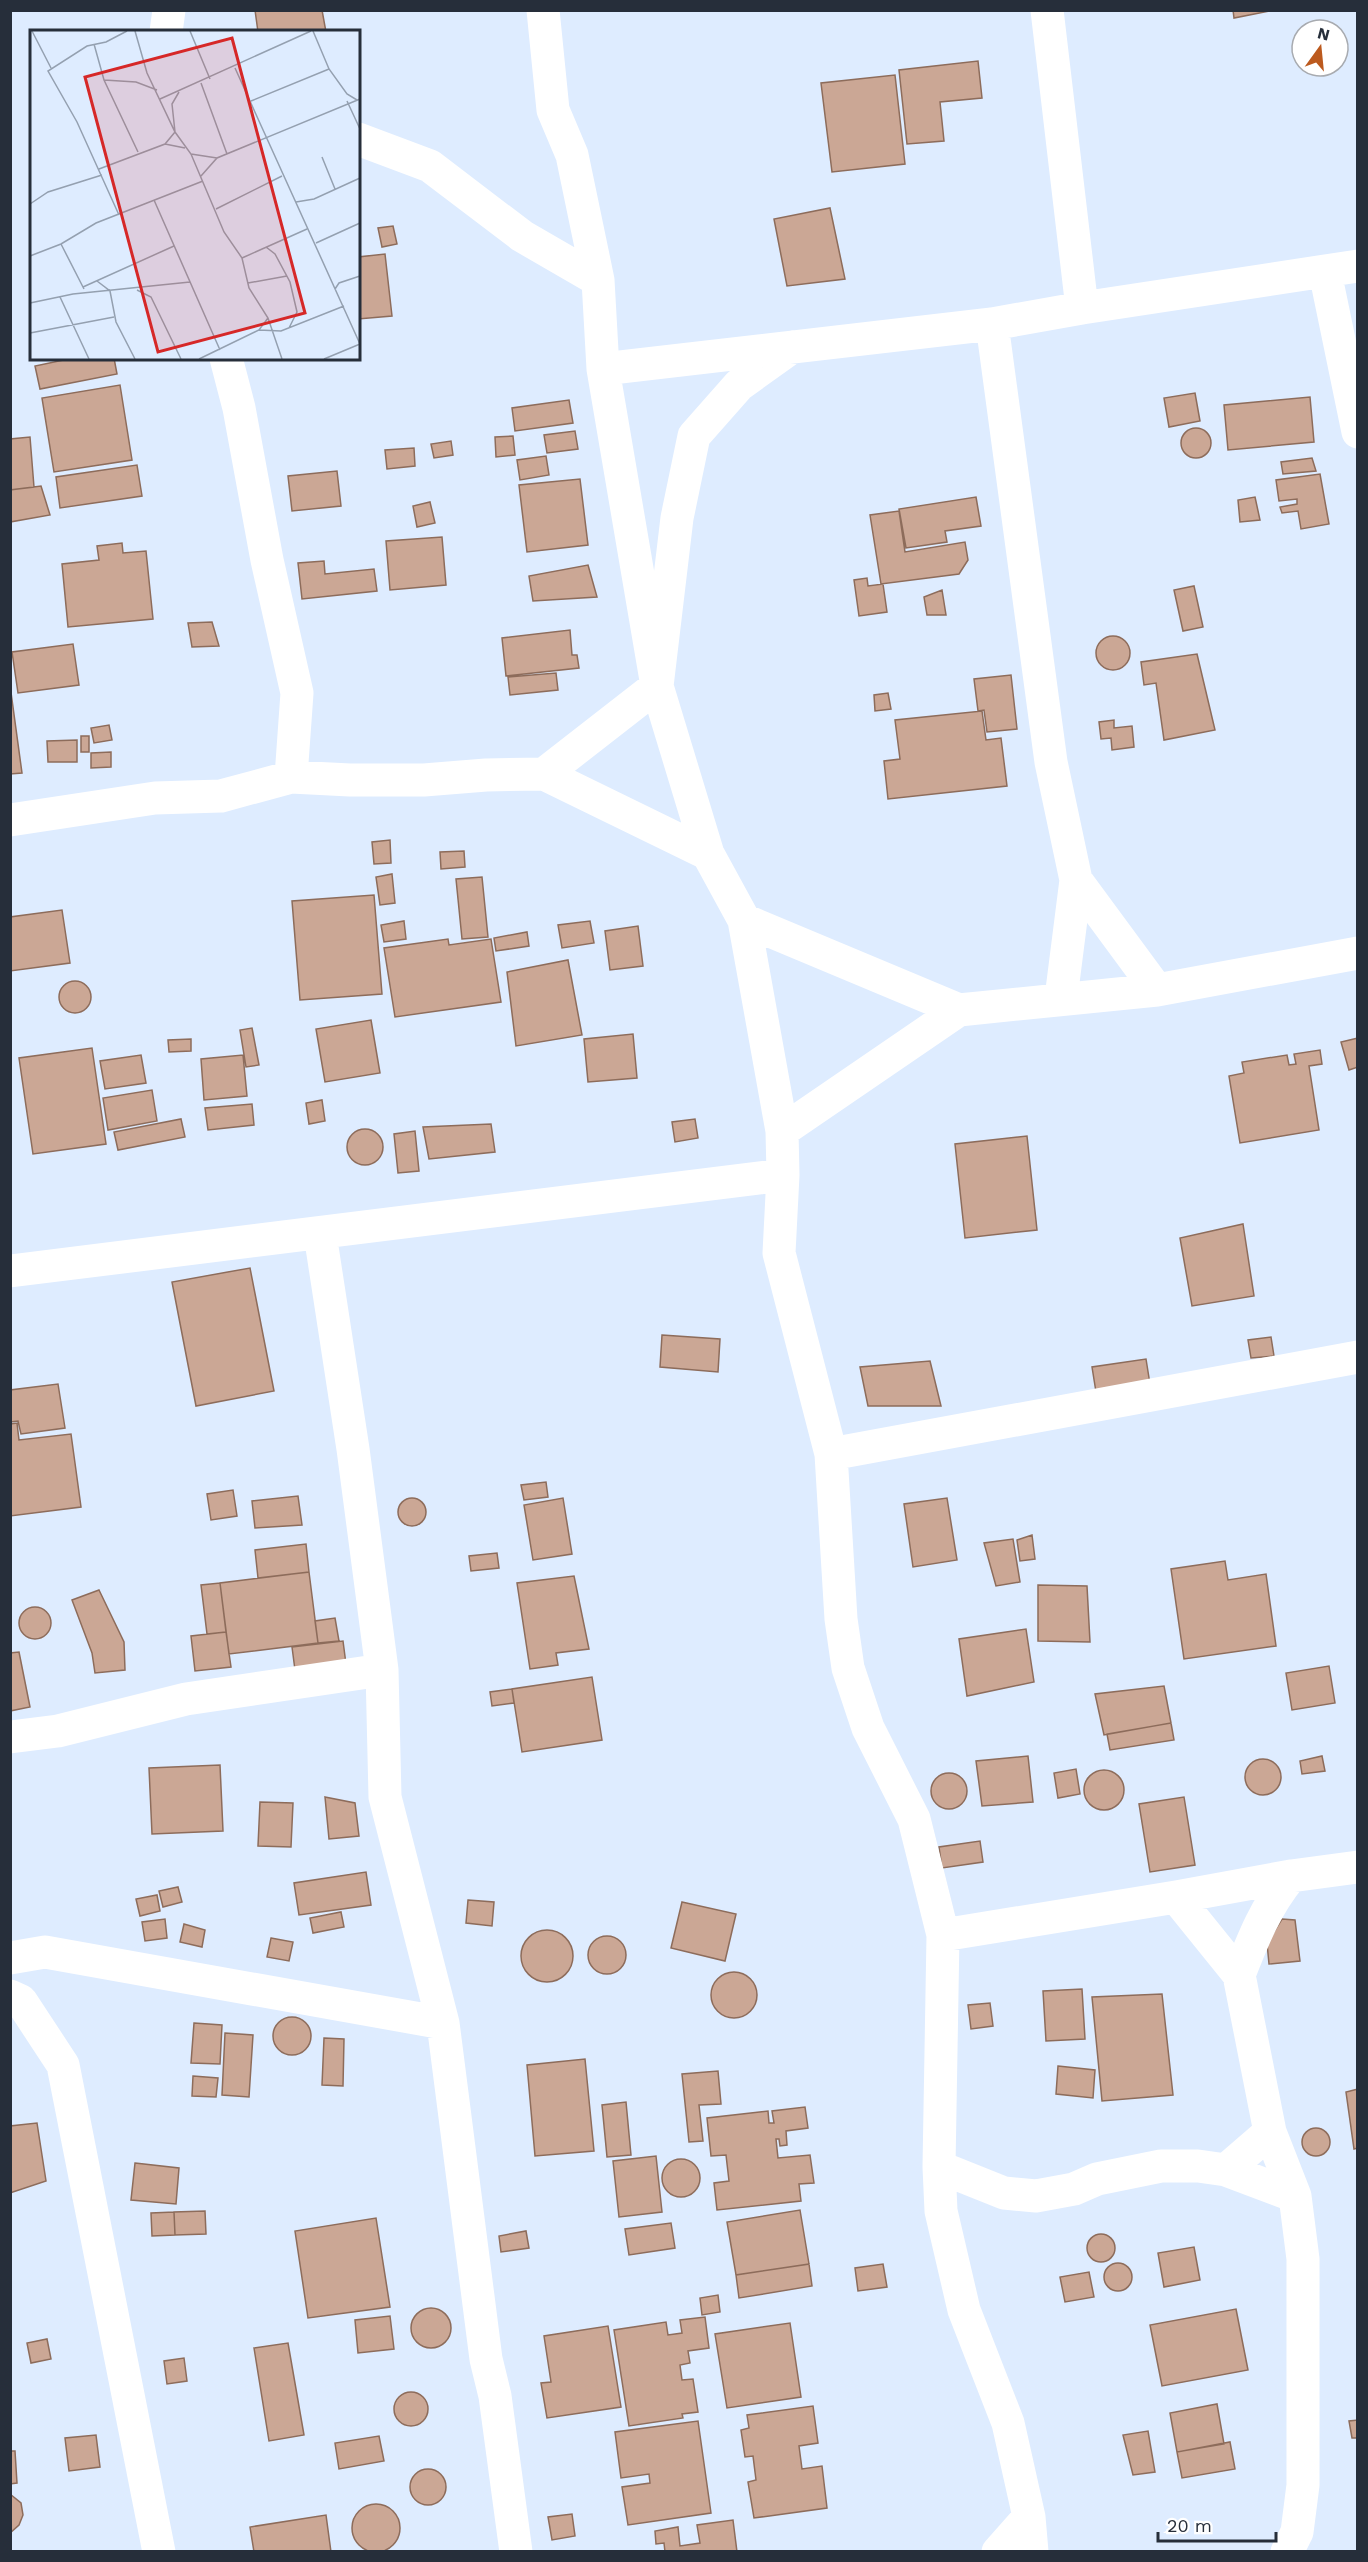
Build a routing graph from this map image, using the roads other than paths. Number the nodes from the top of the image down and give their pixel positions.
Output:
1 (170, 10) edge
2 (543, 10) edge
3 (1047, 10) edge
4 (166, 30) edge
5 (360, 140) edge
6 (1358, 266) edge
7 (1325, 272) junction
8 (598, 280) junction
9 (1082, 308) junction
10 (992, 324) junction
11 (792, 347) junction
12 (227, 360) edge
13 (603, 369) junction
14 (1358, 432) edge
15 (657, 686) junction
16 (544, 774) junction
17 (291, 777) junction
18 (10, 820) edge
19 (708, 854) junction
20 (1076, 880) junction
21 (744, 921) junction
22 (1358, 952) edge
23 (1157, 990) junction
24 (1061, 998) junction
25 (959, 1010) junction
26 (782, 1131) junction
27 (783, 1175) junction
28 (320, 1234) junction
29 (10, 1271) edge
30 (1358, 1357) edge
31 (831, 1454) junction
32 (382, 1670) junction
33 (10, 1737) edge
34 (1358, 1867) edge
35 (1291, 1876) junction
36 (1176, 1897) junction
37 (943, 1935) junction
38 (45, 1952) junction
39 (10, 1959) edge
40 (1239, 1975) junction
41 (16, 1998) edge
42 (443, 2023) junction
43 (1270, 2132) junction
44 (939, 2168) junction
45 (1226, 2170) junction
46 (1294, 2196) junction
47 (1029, 2517) junction
48 (159, 2552) edge
49 (516, 2552) edge
50 (998, 2552) edge
51 (1032, 2552) edge
52 (1287, 2552) edge

1 - 4 street
2 - 8 street
3 - 9 street
5 - 8 street
6 - 7 street
7 - 9 street
7 - 14 street
8 - 13 street
9 - 10 street
10 - 11 street
10 - 20 street
11 - 13 street
11 - 15 street
12 - 17 street
13 - 15 street
15 - 16 street
15 - 19 street
16 - 17 street
16 - 19 street
17 - 18 street
19 - 21 street
20 - 23 street
20 - 24 street
21 - 25 street
21 - 26 street
22 - 23 street
23 - 24 street
24 - 25 street
25 - 26 street
26 - 27 street
27 - 28 street
27 - 31 street
28 - 29 street
28 - 32 street
30 - 31 street
31 - 37 street
32 - 33 street
32 - 42 street
34 - 35 street
35 - 36 street
35 - 40 street
36 - 37 street
36 - 40 street
37 - 44 street
38 - 39 street
38 - 41 street
38 - 42 street
40 - 43 street
41 - 48 street
42 - 49 street
43 - 45 street
43 - 46 street
44 - 45 street
44 - 47 street
45 - 46 street
46 - 52 street
47 - 50 street
47 - 51 street

